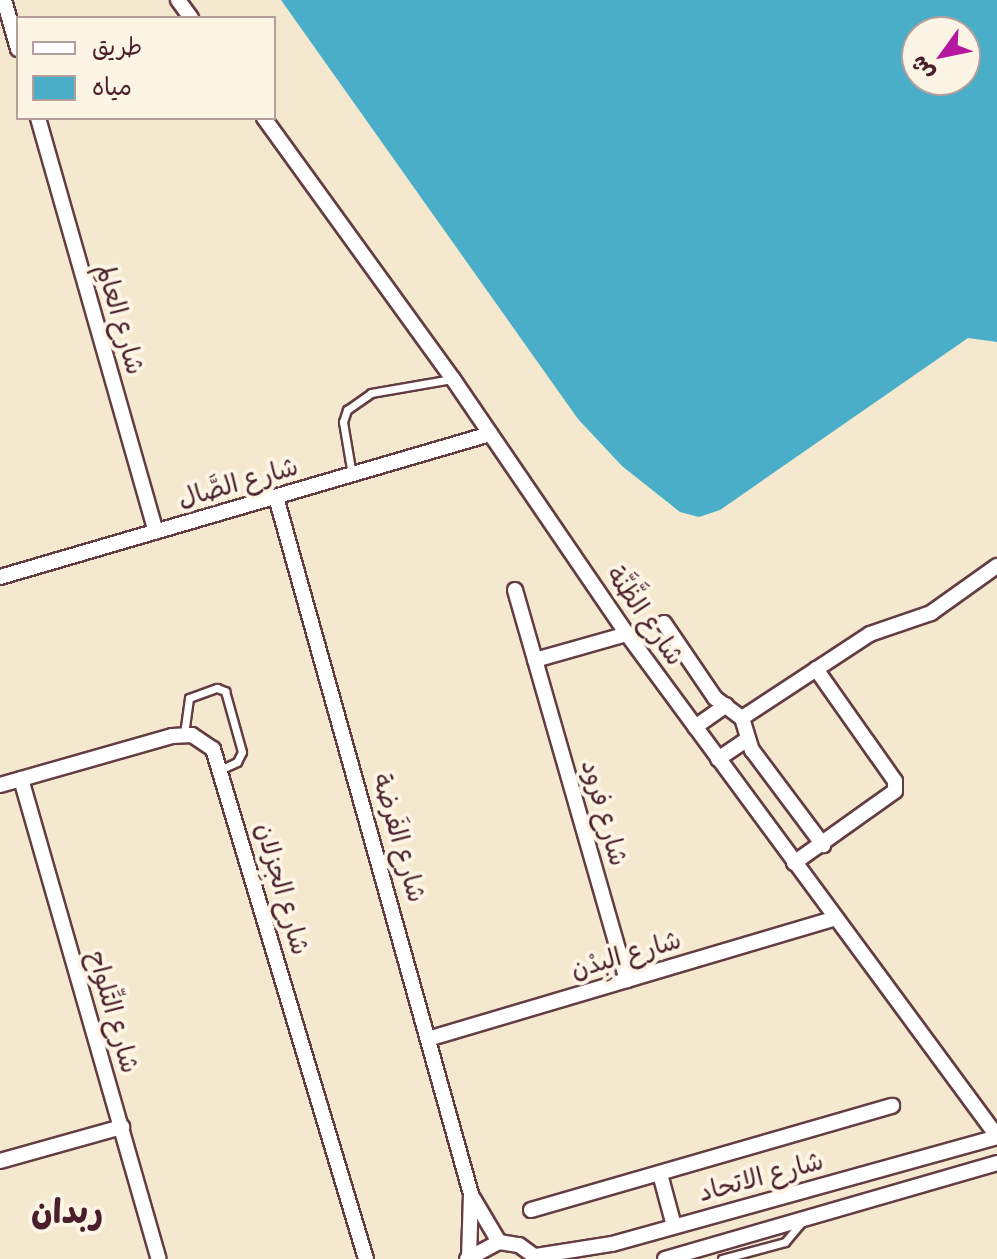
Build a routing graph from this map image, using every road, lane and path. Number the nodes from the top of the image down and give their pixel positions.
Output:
1 (4, 0) edge
2 (16, 42) edge
3 (39, 120) edge
4 (265, 120) edge
5 (453, 379) junction
6 (490, 434) junction
7 (352, 475) junction
8 (276, 497) junction
9 (156, 532) junction
10 (997, 566) edge
11 (0, 577) edge
12 (515, 590) dead end
13 (664, 623) dead end
14 (627, 634) junction
15 (535, 660) junction
16 (816, 669) junction
17 (726, 705) junction
18 (742, 718) junction
19 (695, 727) junction
20 (184, 734) junction
21 (748, 739) junction
22 (718, 759) junction
23 (222, 769) junction
24 (21, 779) junction
25 (0, 785) edge
26 (823, 845) junction
27 (794, 863) junction
28 (834, 919) junction
29 (627, 980) junction
30 (431, 1038) junction
31 (892, 1106) dead end
32 (122, 1127) junction
33 (997, 1136) edge
34 (0, 1161) edge
35 (997, 1163) edge
36 (660, 1174) junction
37 (471, 1194) junction
38 (531, 1210) dead end
39 (805, 1218) junction
40 (674, 1226) junction
41 (499, 1242) junction
42 (468, 1258) edge
43 (537, 1258) edge
44 (159, 1259) edge
45 (366, 1259) edge
46 (665, 1259) edge
47 (722, 1259) edge

1 - 2 street
3 - 9 street, شارع العالِم
4 - 5 street, شارع الظَّنَّة
5 - 6 street, شارع الظَّنَّة
5 - 7 lane
6 - 7 street, شارع الصَّال
6 - 14 street, شارع الظَّنَّة
7 - 8 street, شارع الصَّال
8 - 9 street, شارع الصَّال
8 - 30 street, شارع الفَرضة
9 - 11 street, شارع الصَّال
10 - 16 street
12 - 15 street, شارع فرود
13 - 17 street
14 - 15 street
14 - 19 street, شارع الظَّنَّة
15 - 29 street, شارع فرود
16 - 18 street
16 - 26 street
17 - 18 street
17 - 19 street
18 - 21 street
19 - 22 street, شارع الظَّنَّة
20 - 23 street, شارع الجِزلان
20 - 23 lane
20 - 24 street
21 - 22 street
21 - 26 street
22 - 27 street, شارع الظَّنَّة
23 - 45 street, شارع الجِزلان
24 - 25 street
24 - 32 street, شارع التِّلواح
26 - 27 street
27 - 28 street, شارع الظَّنَّة
28 - 29 street, شارع البِدْن
28 - 33 street, شارع الظَّنَّة
29 - 30 street, شارع البِدْن
30 - 37 street, شارع الفَرضة
31 - 36 street
32 - 34 street
32 - 44 street, شارع التِّلواح
33 - 40 street, شارع الاتحاد
35 - 39 street, شارع الاتحاد
36 - 38 street
36 - 40 street
37 - 41 street, شارع الفَرضة
37 - 42 street, شارع الفَرضة
39 - 46 street, شارع الاتحاد
39 - 47 lane
40 - 43 street, شارع الاتحاد
41 - 42 street
41 - 43 street

